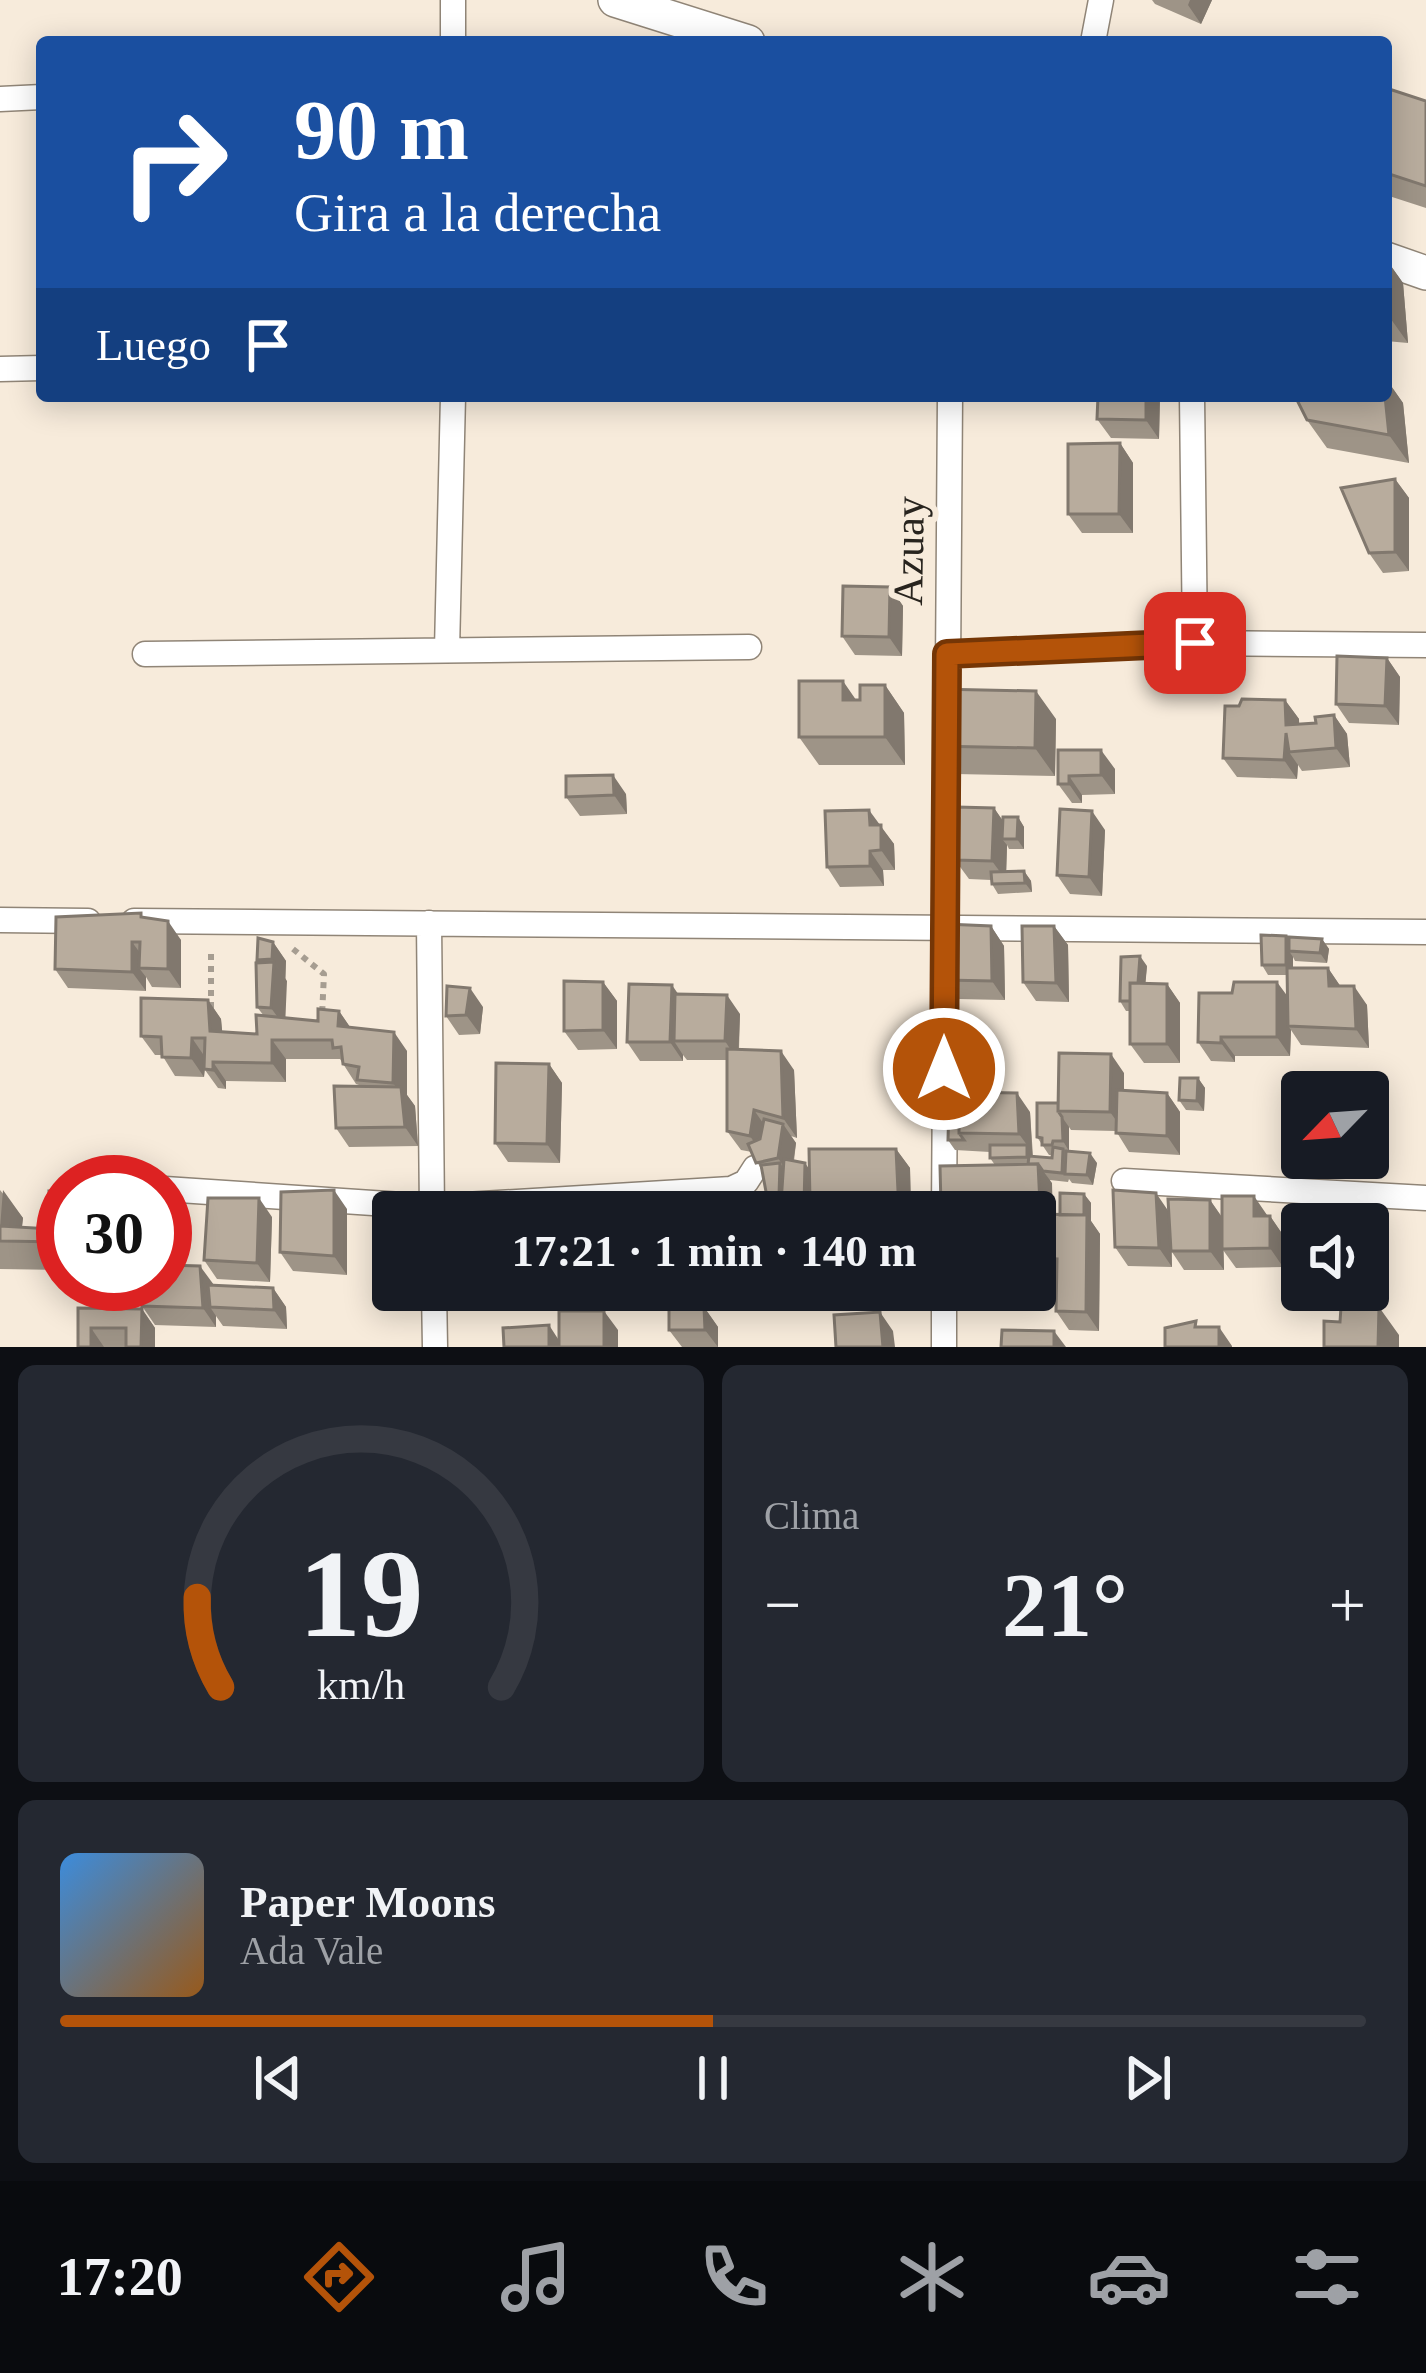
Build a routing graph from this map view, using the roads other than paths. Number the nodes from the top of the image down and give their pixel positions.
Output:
1 (453, 0) edge
2 (615, 0) edge
3 (1101, 0) edge
4 (674, 9) edge
5 (453, 36) edge
6 (735, 36) edge
7 (1094, 36) edge
8 (36, 97) edge
9 (0, 99) edge
10 (1392, 262) edge
11 (1426, 273) edge
12 (36, 368) edge
13 (0, 369) edge
14 (452, 402) edge
15 (950, 402) edge
16 (1192, 402) edge
17 (1195, 643) junction
18 (1426, 645) edge
19 (749, 647) dead end
20 (447, 650) junction
21 (145, 654) dead end
22 (947, 654) junction
23 (0, 920) edge
24 (429, 923) junction
25 (943, 926) junction
26 (1426, 932) edge
27 (755, 1168) edge
28 (1124, 1181) dead end
29 (192, 1191) edge
30 (432, 1191) edge
31 (715, 1191) edge
32 (944, 1191) edge
33 (1426, 1198) edge
34 (372, 1205) edge
35 (434, 1311) edge
36 (944, 1311) edge
37 (435, 1347) edge
38 (944, 1347) edge

1 - 5 street
2 - 4 street
3 - 7 street
4 - 6 street
8 - 9 street
10 - 11 street
12 - 13 street
14 - 20 street
15 - 22 street, Azuay
16 - 17 street
17 - 18 street
17 - 22 street
19 - 20 street
20 - 21 street
22 - 25 street, Azuay
23 - 24 street
24 - 25 street
24 - 30 street
25 - 26 street
25 - 32 street, Azuay
27 - 31 street
28 - 33 street
29 - 34 street
35 - 37 street
36 - 38 street

